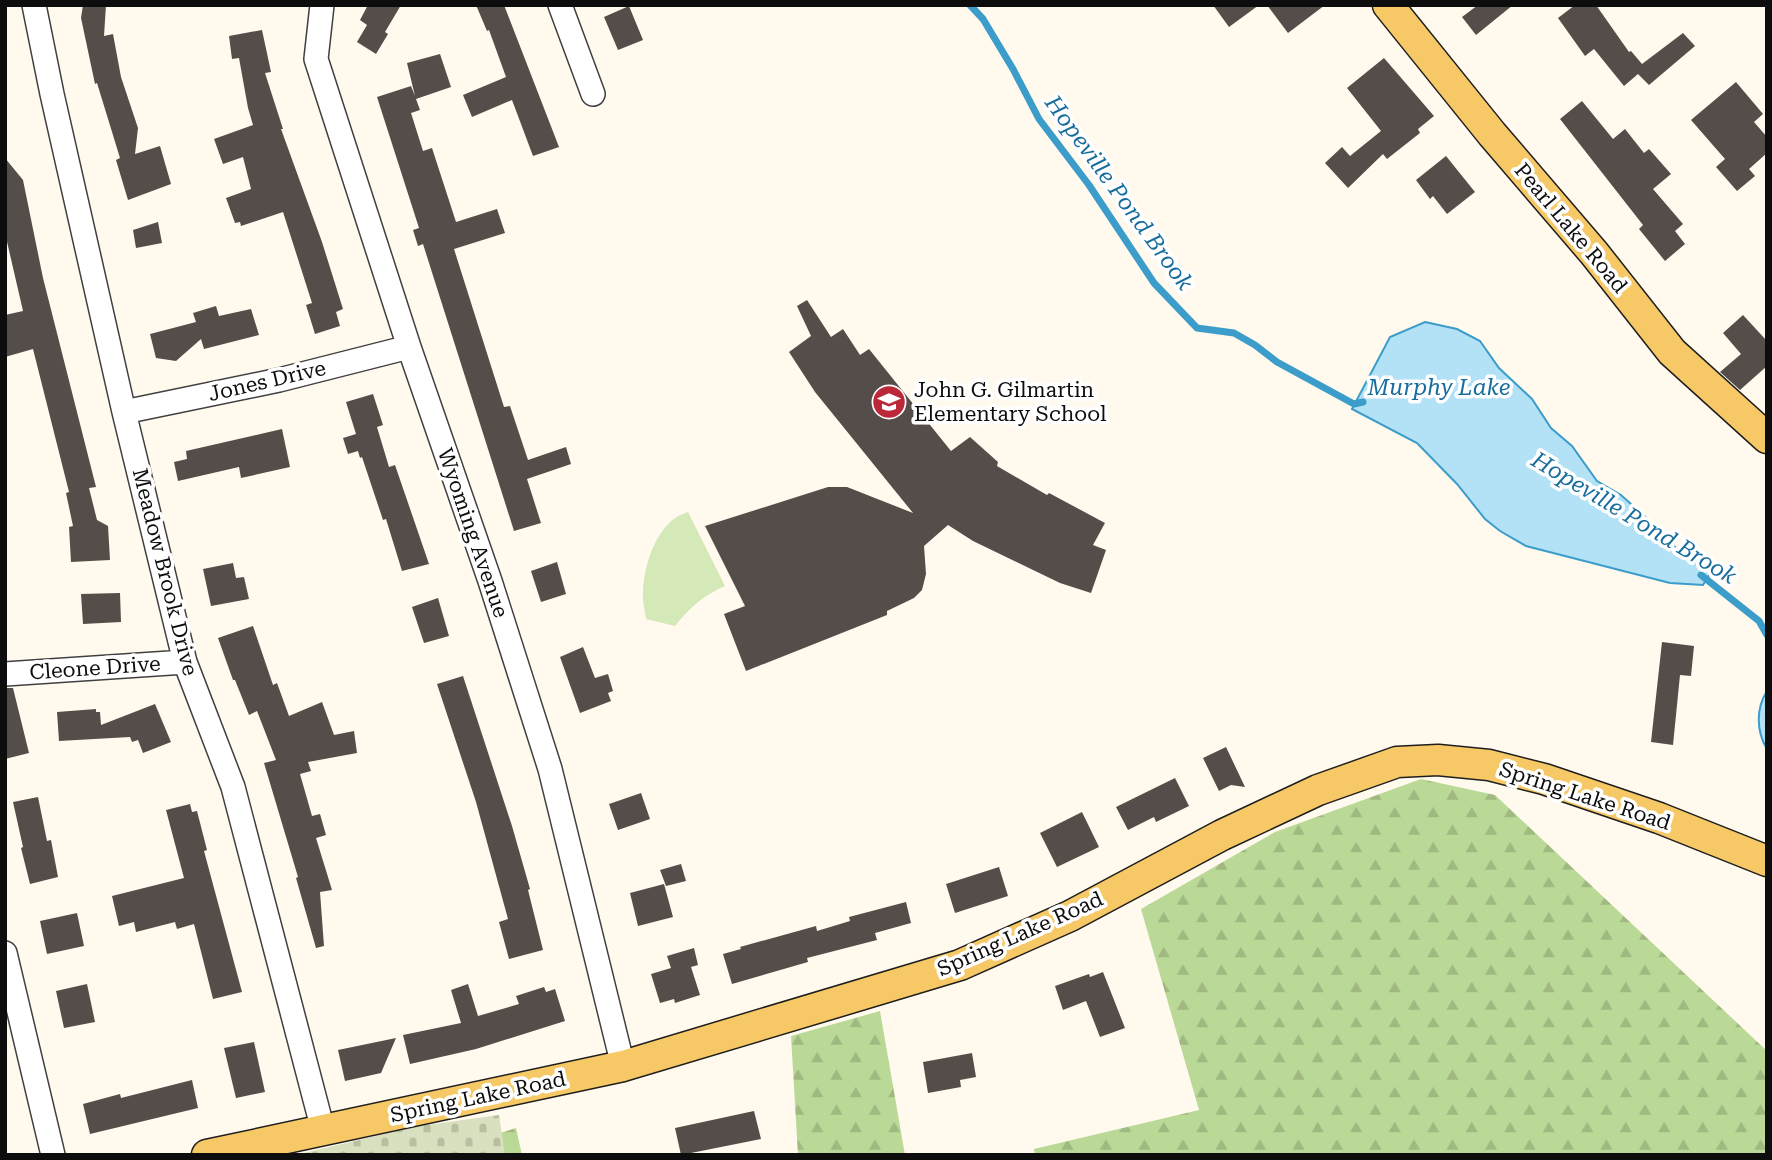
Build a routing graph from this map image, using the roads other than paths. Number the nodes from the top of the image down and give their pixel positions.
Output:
1 (34, 5) edge
2 (322, 5) edge
3 (560, 5) edge
4 (1388, 5) edge
5 (593, 94) dead end
6 (409, 347) junction
7 (124, 412) junction
8 (1767, 438) edge
9 (185, 662) junction
10 (5, 674) edge
11 (1767, 861) edge
12 (5, 953) edge
13 (622, 1066) junction
14 (323, 1130) junction
15 (53, 1155) edge
16 (206, 1155) edge

1 - 7 street, Meadow Brook Drive
2 - 6 street, Wyoming Avenue
3 - 5 street
4 - 8 main road, Pearl Lake Road
6 - 7 street, Jones Drive
6 - 13 street, Wyoming Avenue
7 - 9 street, Meadow Brook Drive
9 - 10 street, Cleone Drive
9 - 14 street, Meadow Brook Drive
11 - 13 main road, Spring Lake Road
12 - 15 street
13 - 14 main road, Spring Lake Road
14 - 16 main road, Spring Lake Road

